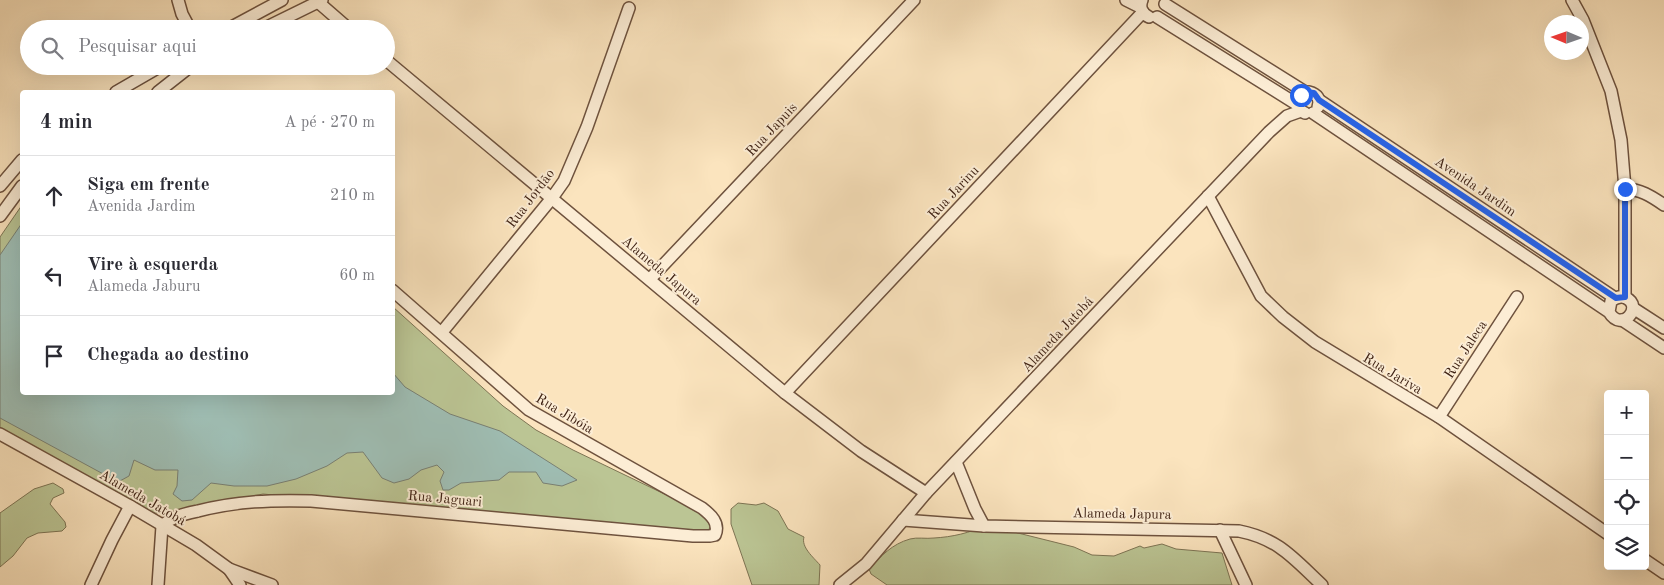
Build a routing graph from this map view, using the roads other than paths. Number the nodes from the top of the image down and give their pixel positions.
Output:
1 (178, 0) edge
2 (282, 0) edge
3 (914, 0) edge
4 (1126, 0) edge
5 (1572, 0) edge
6 (320, 1) edge
7 (1164, 2) edge
8 (1142, 6) edge
9 (629, 8) dead end
10 (1157, 17) junction
11 (185, 20) edge
12 (245, 20) edge
13 (281, 20) edge
14 (340, 20) edge
15 (395, 67) edge
16 (145, 75) edge
17 (180, 75) edge
18 (119, 90) edge
19 (162, 90) edge
20 (1305, 92) junction
21 (1319, 100) junction
22 (1299, 108) junction
23 (1313, 113) junction
24 (20, 162) edge
25 (0, 186) edge
26 (20, 189) edge
27 (1625, 189) junction
28 (1208, 196) junction
29 (552, 198) junction
30 (1664, 205) edge
31 (0, 216) edge
32 (650, 279) junction
33 (395, 293) edge
34 (1517, 297) dead end
35 (1620, 297) junction
36 (1633, 308) junction
37 (1610, 312) junction
38 (1622, 320) junction
39 (1664, 328) edge
40 (442, 332) junction
41 (1664, 348) edge
42 (785, 393) junction
43 (1439, 417) junction
44 (0, 434) edge
45 (956, 462) junction
46 (926, 493) junction
47 (130, 506) junction
48 (903, 520) junction
49 (714, 521) joint
50 (162, 526) junction
51 (984, 526) junction
52 (1220, 530) junction
53 (1604, 531) edge
54 (1649, 563) edge
55 (229, 569) junction
56 (1664, 573) edge
57 (91, 585) edge
58 (158, 585) edge
59 (240, 585) edge
60 (272, 585) edge
61 (840, 585) edge
62 (1246, 585) edge
63 (1322, 585) edge

1 - 11 street
2 - 12 street
3 - 32 street, Rua Japuis
4 - 8 street
5 - 27 street
6 - 13 street
6 - 14 street
7 - 10 street
7 - 20 street
8 - 10 street
8 - 42 street, Rua Jarinu
9 - 29 street, Rua Jordão
10 - 22 street
15 - 29 street, Alameda Japura
16 - 18 street
17 - 19 street
20 - 21 street
20 - 22 street
21 - 23 street
21 - 35 street, Avenida Jardim
22 - 23 street
22 - 28 street, Alameda Jatobá
23 - 37 street
24 - 25 street
26 - 31 street
27 - 30 street
27 - 35 street
28 - 43 street, Rua Jariva
28 - 45 street, Alameda Jatobá
29 - 32 street, Alameda Japura
29 - 40 street, Rua Jordão
32 - 42 street, Alameda Japura
33 - 40 street, Rua Jibóia
34 - 43 street, Rua Jaleca
35 - 36 street
35 - 37 street
36 - 38 street
36 - 39 street
37 - 38 street
38 - 41 street
40 - 49 street, Rua Jibóia
42 - 46 street, Alameda Japura
43 - 53 street, Rua Jariva
44 - 47 street, Alameda Jatobá
45 - 46 street, Alameda Jatobá
45 - 51 street
46 - 48 street, Alameda Jatobá
47 - 50 street, Alameda Jatobá
47 - 57 street
48 - 51 street, Alameda Japura
48 - 61 street, Alameda Jatobá
49 - 50 street, Rua Jaguari
50 - 55 street, Alameda Jatobá
50 - 58 street
51 - 52 street, Alameda Japura
52 - 62 street
52 - 63 street, Alameda Japura
54 - 56 street
55 - 59 street
55 - 60 street, Alameda Jatobá

